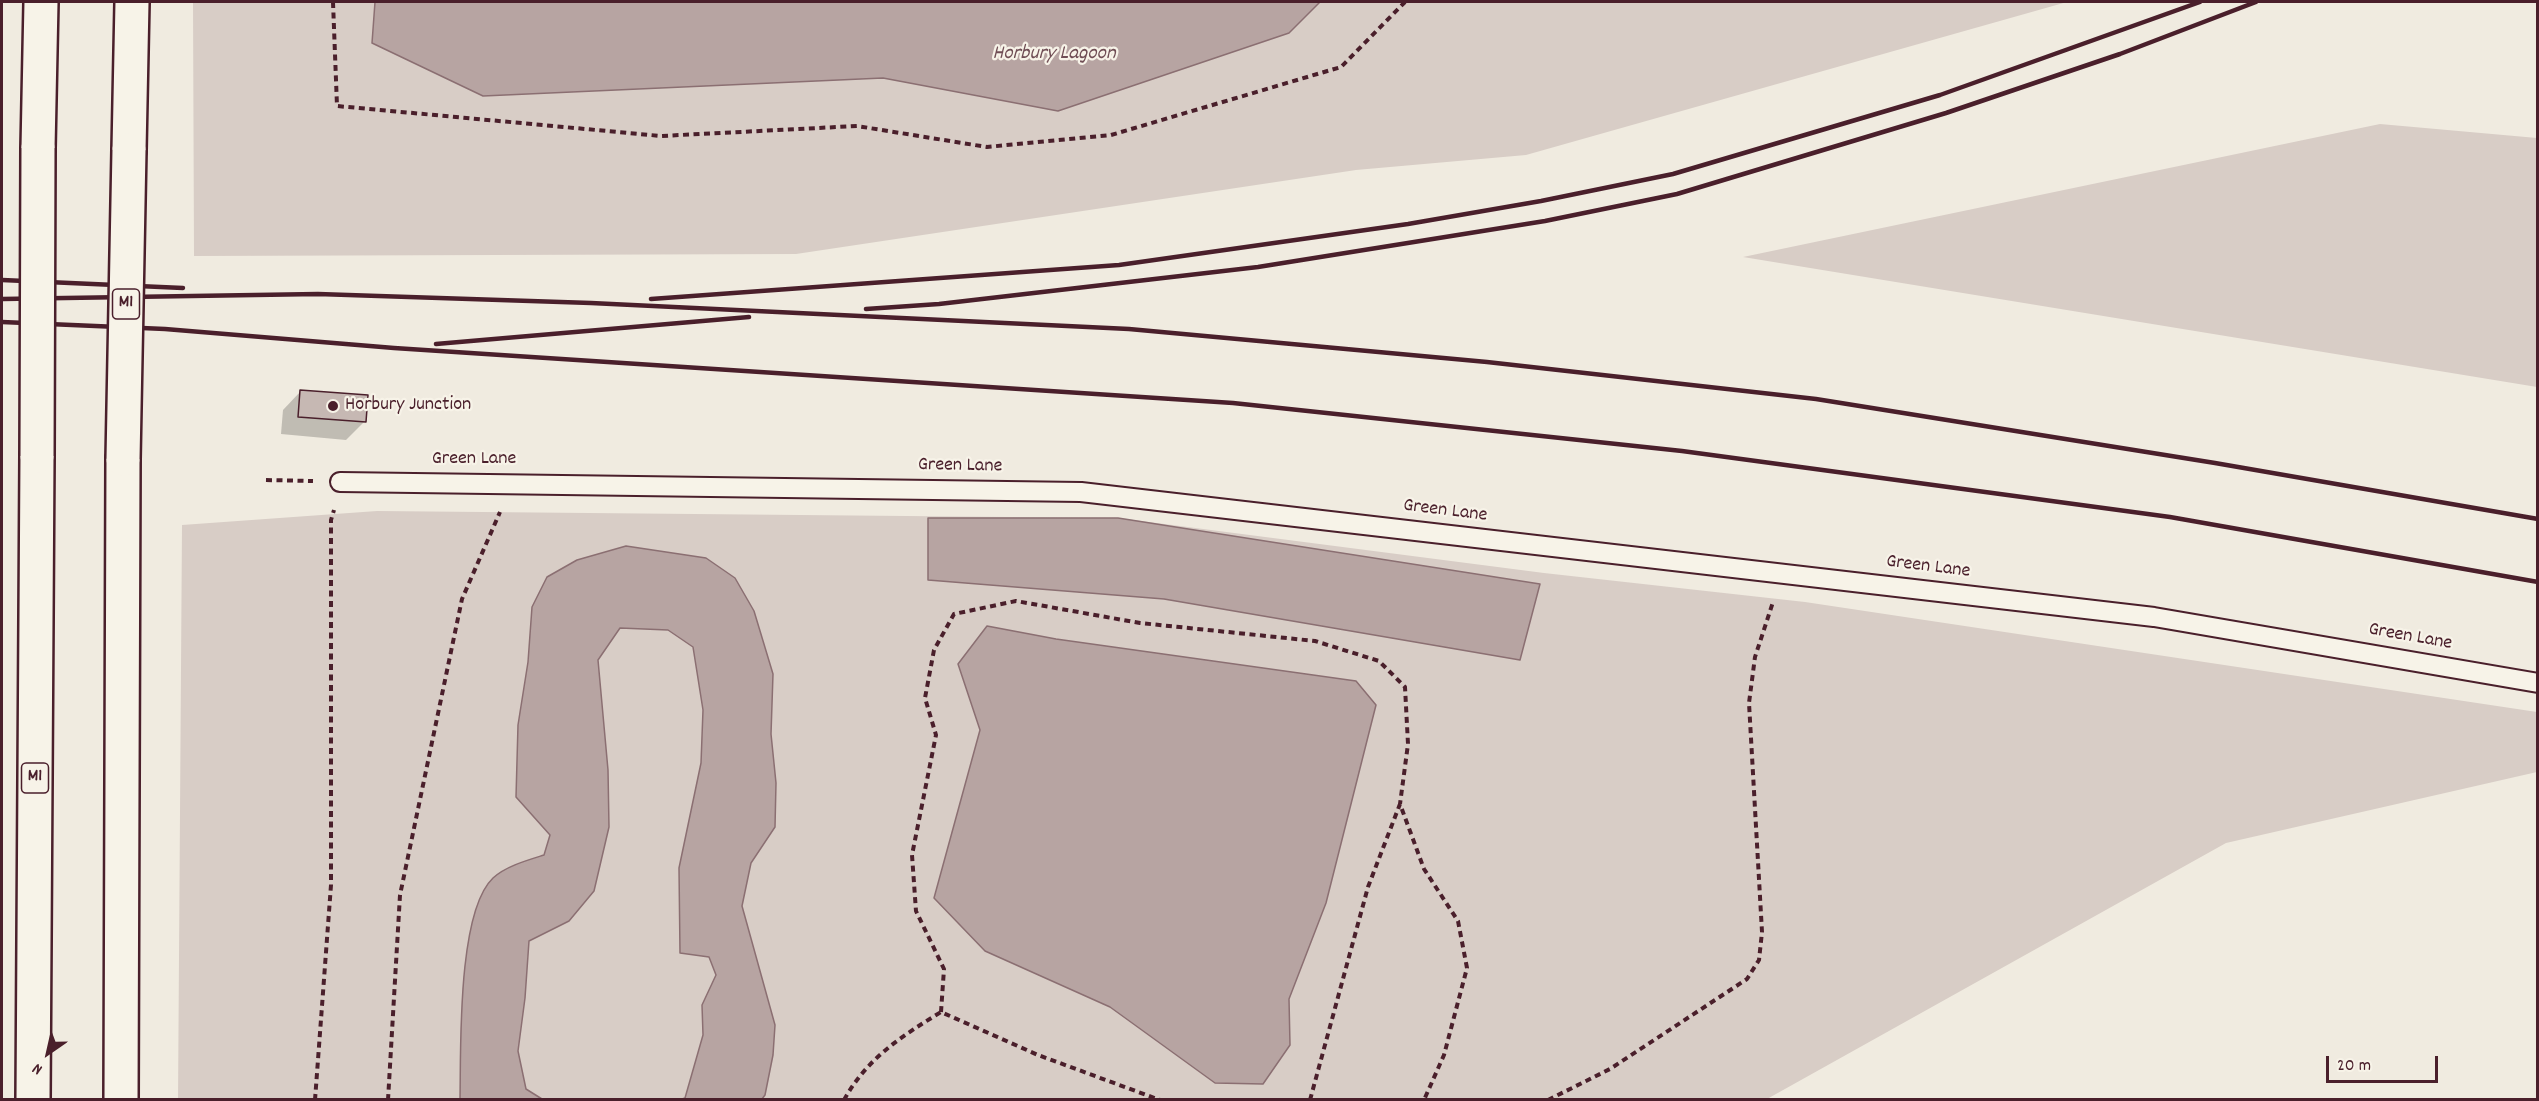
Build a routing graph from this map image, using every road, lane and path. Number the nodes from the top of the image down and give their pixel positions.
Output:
1 (41, 2) edge
2 (132, 2) edge
3 (333, 2) edge
4 (1406, 2) edge
5 (266, 480) dead end
6 (340, 482) junction
7 (513, 483) junction
8 (1782, 574) junction
9 (2538, 683) edge
10 (1400, 804) junction
11 (941, 1012) junction
12 (33, 1100) edge
13 (121, 1100) edge
14 (315, 1100) edge
15 (388, 1100) edge
16 (844, 1100) edge
17 (1160, 1100) edge
18 (1310, 1100) edge
19 (1424, 1100) edge
20 (1548, 1100) edge

1 - 12 highway, M1, bridge
2 - 13 highway, M1, bridge
3 - 4 path
5 - 6 path
6 - 7 lane, Green Lane
6 - 14 path
7 - 8 lane, Green Lane
7 - 15 path
8 - 9 lane, Green Lane
8 - 20 path
10 - 11 path
10 - 18 path
10 - 19 path
11 - 16 path
11 - 17 path

